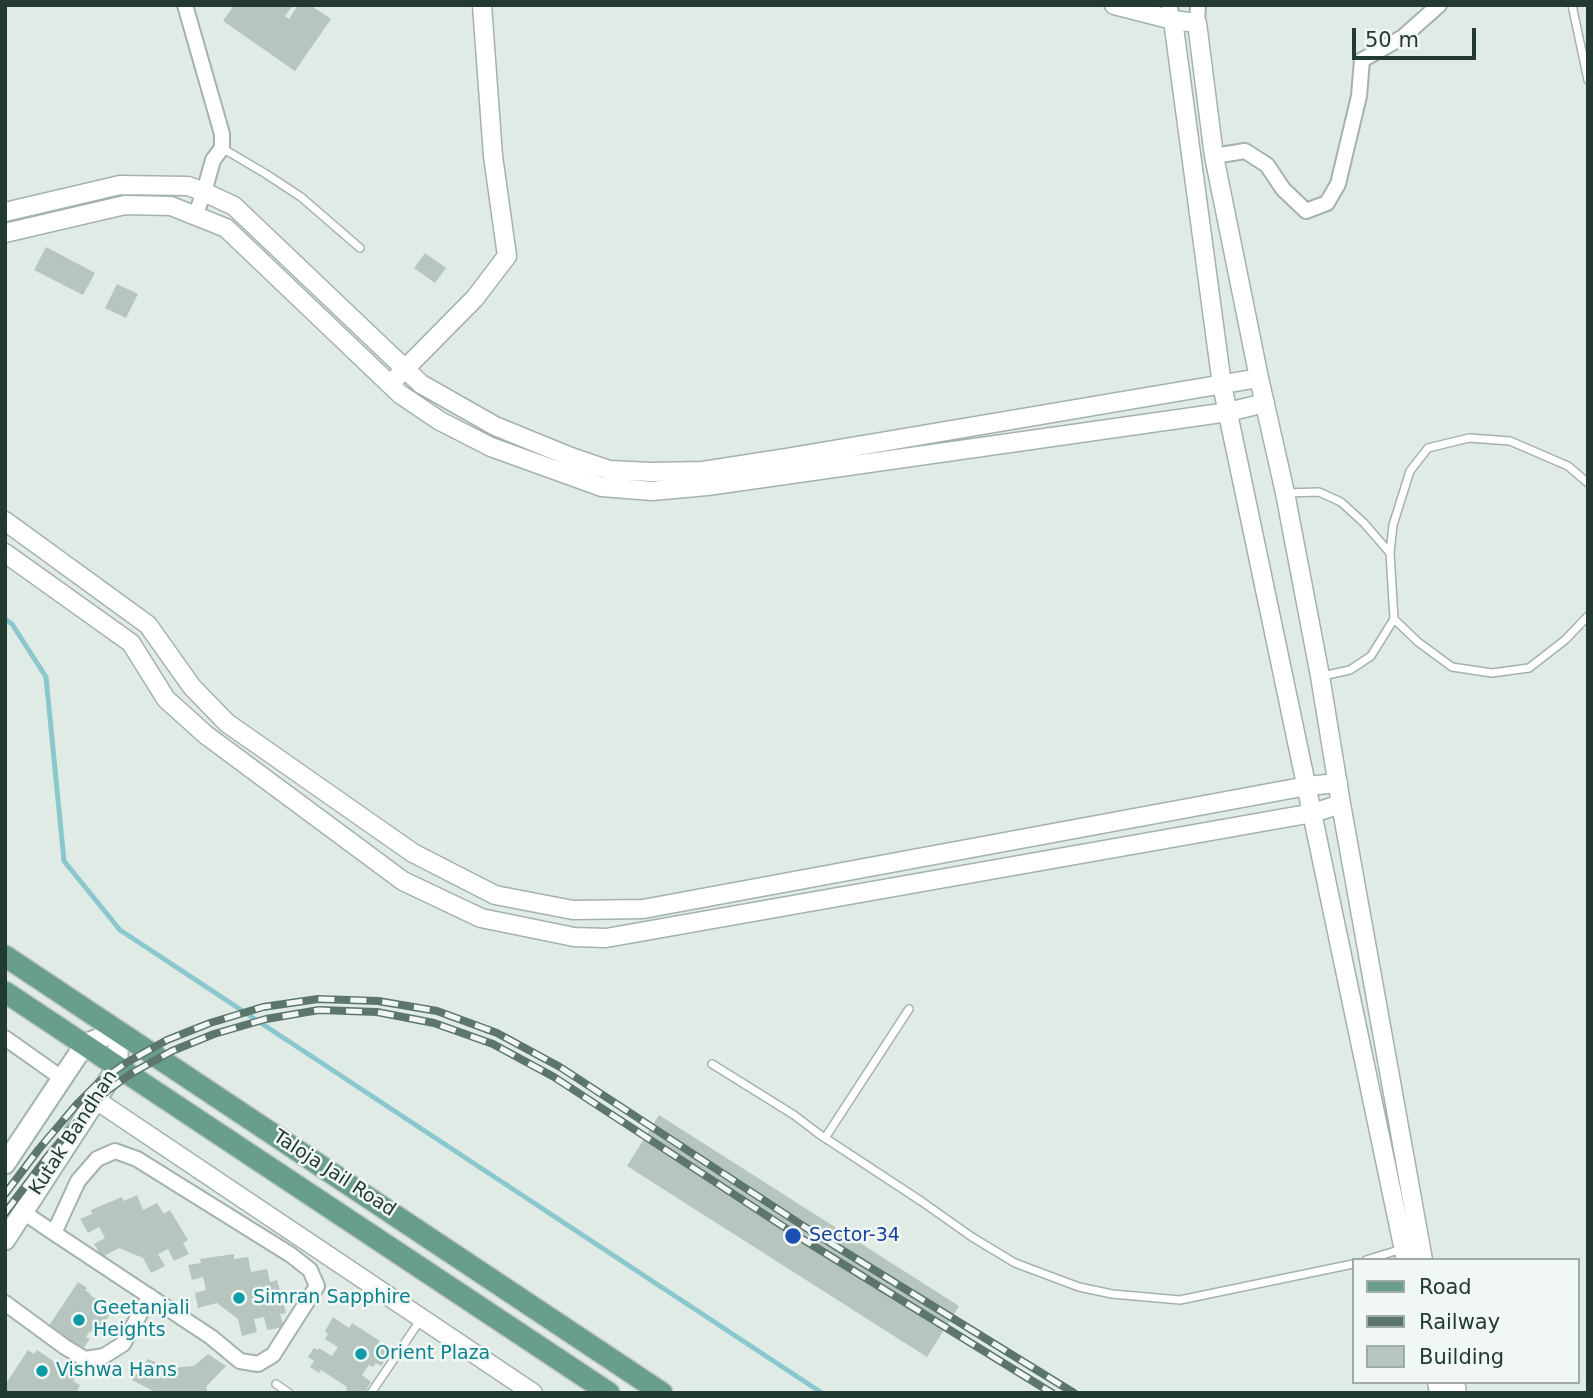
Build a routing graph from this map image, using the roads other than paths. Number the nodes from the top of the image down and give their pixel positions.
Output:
1 (185, 5) edge
2 (482, 5) edge
3 (1114, 5) edge
4 (1439, 5) edge
5 (1572, 5) edge
6 (1171, 13) edge
7 (1197, 14) edge
8 (1588, 79) edge
9 (222, 148) junction
10 (1214, 156) junction
11 (204, 192) junction
12 (5, 212) edge
13 (195, 216) junction
14 (5, 233) edge
15 (360, 248) dead end
16 (406, 370) junction
17 (1259, 378) junction
18 (389, 384) junction
19 (1223, 385) junction
20 (1265, 403) junction
21 (1228, 412) junction
22 (1588, 482) edge
23 (1285, 493) junction
24 (5, 521) edge
25 (5, 553) edge
26 (1390, 553) junction
27 (1588, 616) edge
28 (1394, 619) junction
29 (1320, 676) junction
30 (1338, 783) junction
31 (1307, 786) junction
32 (1341, 804) junction
33 (1313, 813) junction
34 (5, 956) edge
35 (5, 992) edge
36 (909, 1009) dead end
37 (118, 1031) junction
38 (5, 1038) edge
39 (85, 1044) junction
40 (712, 1064) dead end
41 (118, 1066) junction
42 (63, 1079) junction
43 (96, 1100) junction
44 (825, 1138) junction
45 (5, 1164) edge
46 (23, 1212) junction
47 (54, 1233) junction
48 (5, 1240) edge
49 (1413, 1254) edge
50 (1382, 1258) edge
51 (1352, 1264) edge
52 (150, 1296) junction
53 (5, 1303) edge
54 (421, 1318) junction
55 (276, 1384) dead end
56 (289, 1393) edge
57 (371, 1393) edge
58 (533, 1393) edge
59 (609, 1393) edge
60 (662, 1393) edge

1 - 9 street
2 - 16 street
3 - 6 street
4 - 10 street
5 - 8 lane
6 - 7 street
6 - 19 street
7 - 10 street
9 - 11 street
9 - 15 lane
10 - 17 street
11 - 12 street
11 - 13 street
11 - 16 street
13 - 14 street
13 - 18 street
16 - 18 street
16 - 19 street
17 - 19 street
17 - 20 street
18 - 21 street
19 - 21 street
20 - 21 street
20 - 23 street
21 - 31 street
22 - 26 lane
23 - 26 lane
23 - 29 street
24 - 31 street
25 - 33 street
26 - 28 lane
27 - 28 lane
28 - 29 lane
29 - 30 street
30 - 31 street
30 - 32 street
31 - 33 street
32 - 33 street
32 - 49 street
33 - 49 street
34 - 37 main road, Taloja Jail Road
35 - 39 main road, Taloja Jail Road
36 - 44 lane
37 - 39 main road, Kutak Bandhan
37 - 41 main road, Kutak Bandhan
37 - 60 main road, Taloja Jail Road
38 - 42 street
39 - 41 main road, Taloja Jail Road
39 - 42 main road, Kutak Bandhan
40 - 44 lane
41 - 43 main road, Kutak Bandhan
41 - 59 main road, Taloja Jail Road
42 - 45 main road, Kutak Bandhan
43 - 46 main road, Kutak Bandhan
43 - 54 street
44 - 51 lane
46 - 47 street
46 - 48 main road, Kutak Bandhan
47 - 52 street
47 - 52 street
49 - 50 lane
52 - 53 street
54 - 57 lane
54 - 58 street
55 - 56 lane

